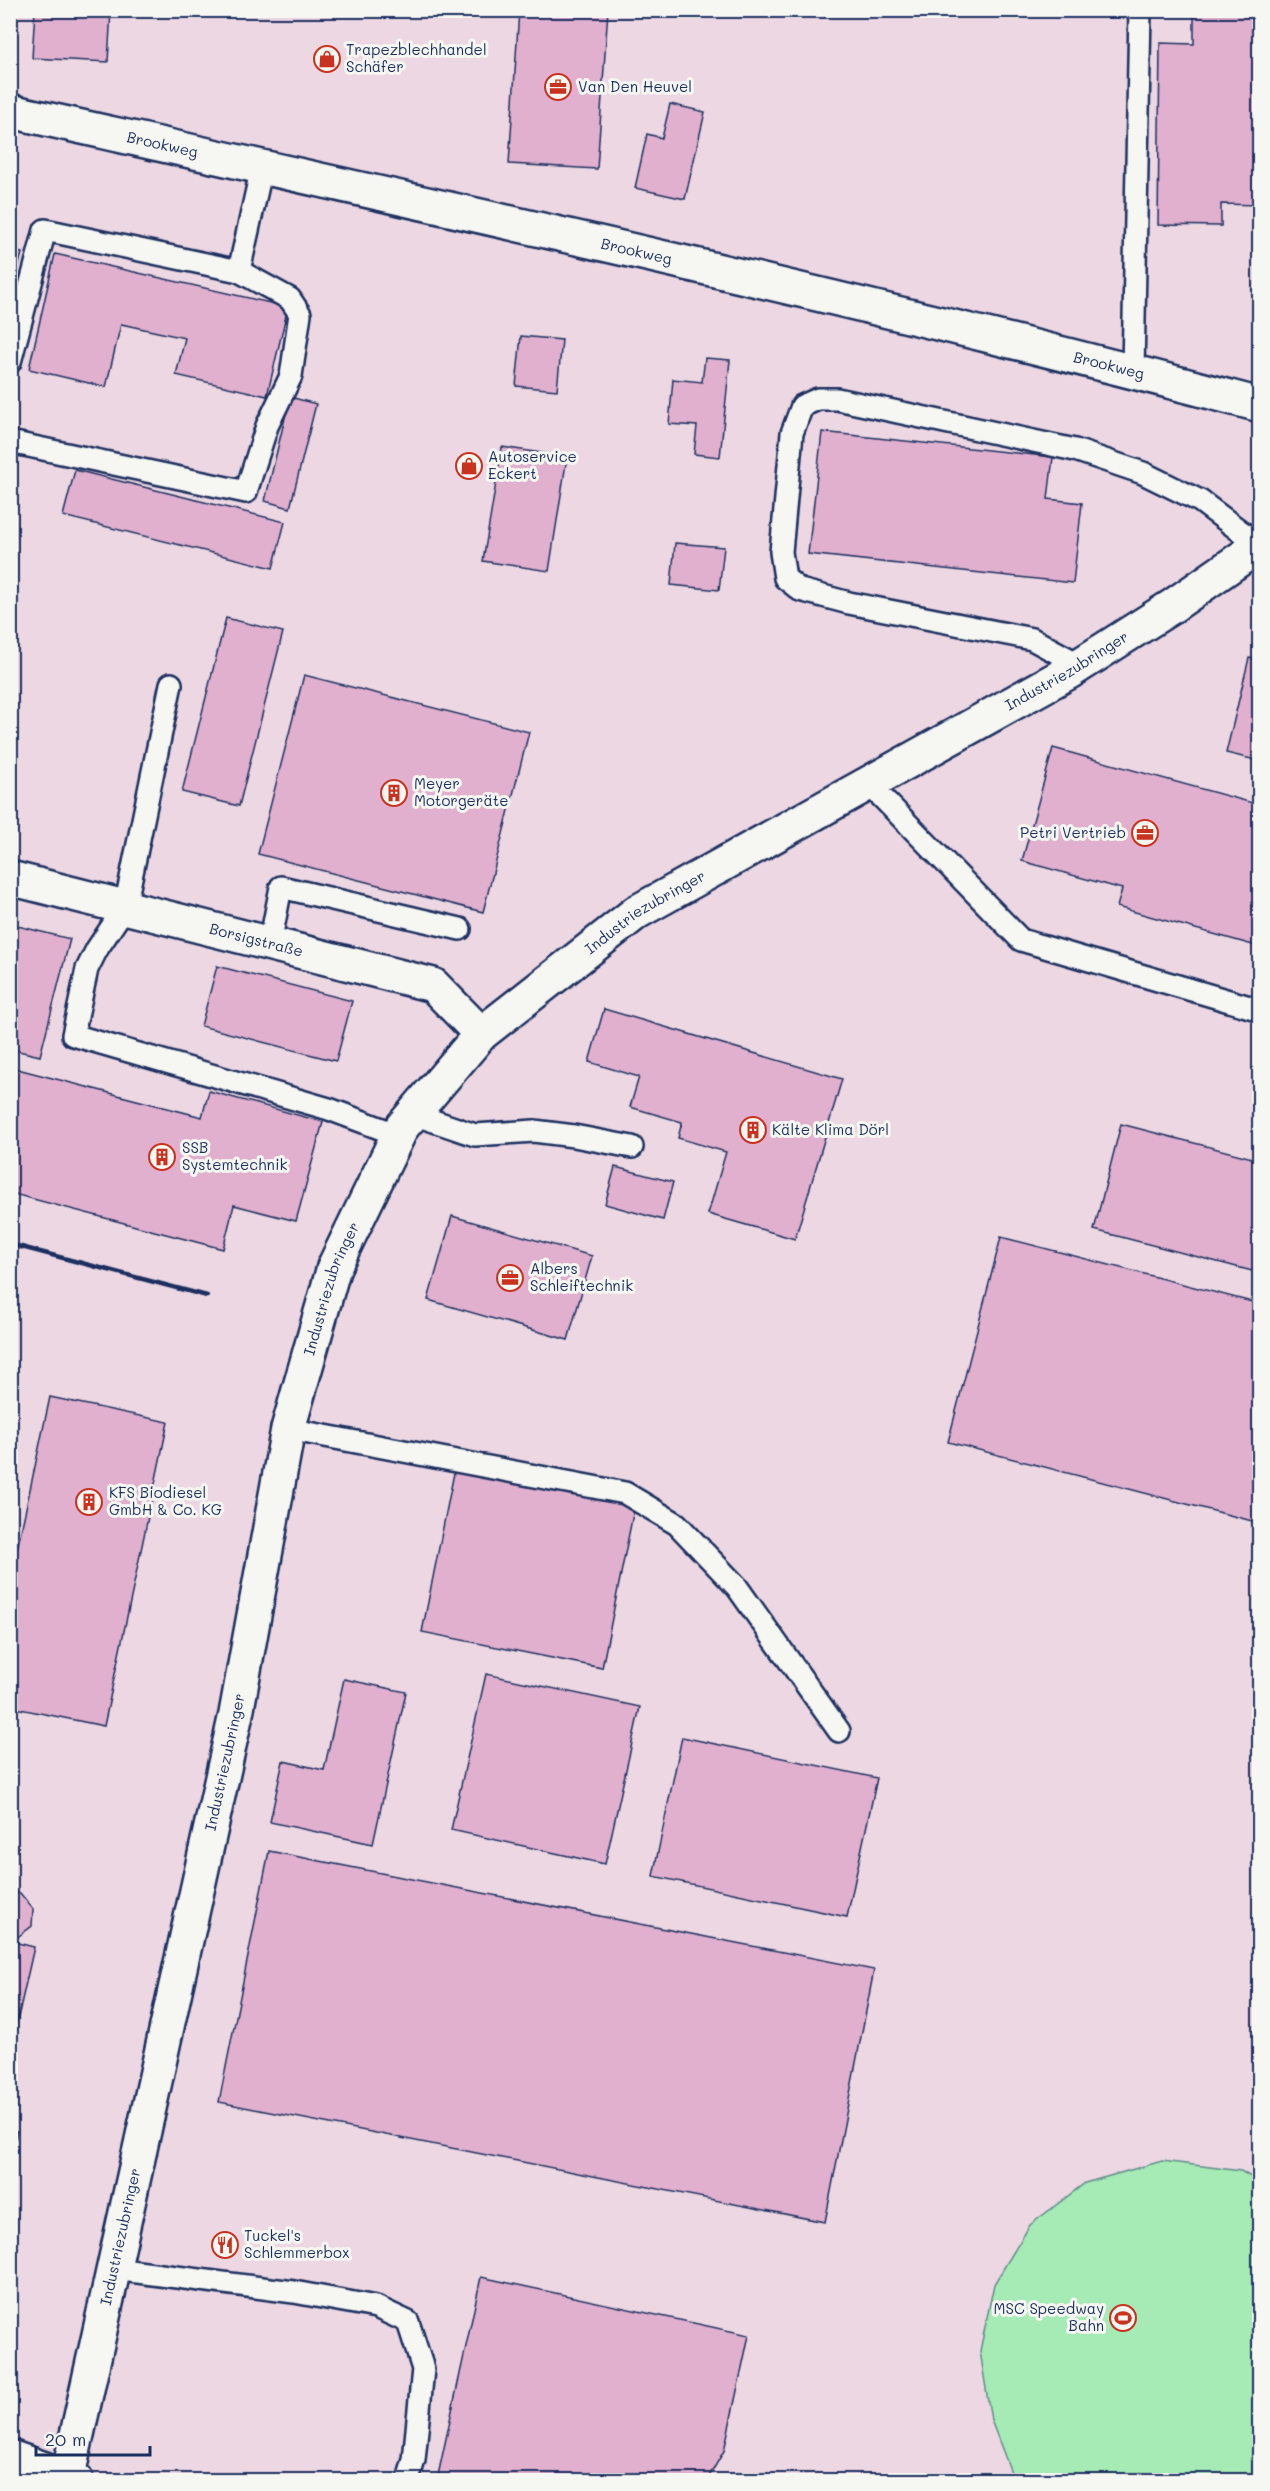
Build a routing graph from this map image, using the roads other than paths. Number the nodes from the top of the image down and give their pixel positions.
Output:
1 (1140, 10) edge
2 (10, 111) edge
3 (262, 167) junction
4 (239, 271) junction
5 (10, 362) edge
6 (1133, 371) junction
7 (1260, 405) edge
8 (10, 442) edge
9 (1259, 545) edge
10 (1080, 665) junction
11 (171, 684) dead end
12 (868, 783) junction
13 (10, 878) edge
14 (124, 907) junction
15 (460, 929) dead end
16 (270, 944) junction
17 (1260, 1010) edge
18 (481, 1034) junction
19 (406, 1124) junction
20 (632, 1147) dead end
21 (288, 1428) junction
22 (839, 1731) dead end
23 (114, 2269) junction
24 (10, 2457) edge
25 (71, 2480) edge
26 (408, 2481) edge

1 - 6 lane
2 - 3 street, Brookweg
3 - 4 lane
3 - 6 street, Brookweg
4 - 5 lane
4 - 8 lane
6 - 7 street, Brookweg
9 - 10 street, Industriezubringer
9 - 10 lane
10 - 12 street, Industriezubringer
11 - 14 lane
12 - 17 lane
12 - 18 street, Industriezubringer
13 - 14 street, Borsigstraße
14 - 16 street, Borsigstraße
14 - 19 lane
15 - 16 lane
16 - 18 street, Borsigstraße
18 - 19 street, Industriezubringer
19 - 20 lane
19 - 21 street, Industriezubringer
21 - 22 lane
21 - 23 street, Industriezubringer
23 - 25 street, Industriezubringer
23 - 26 lane
24 - 25 street

